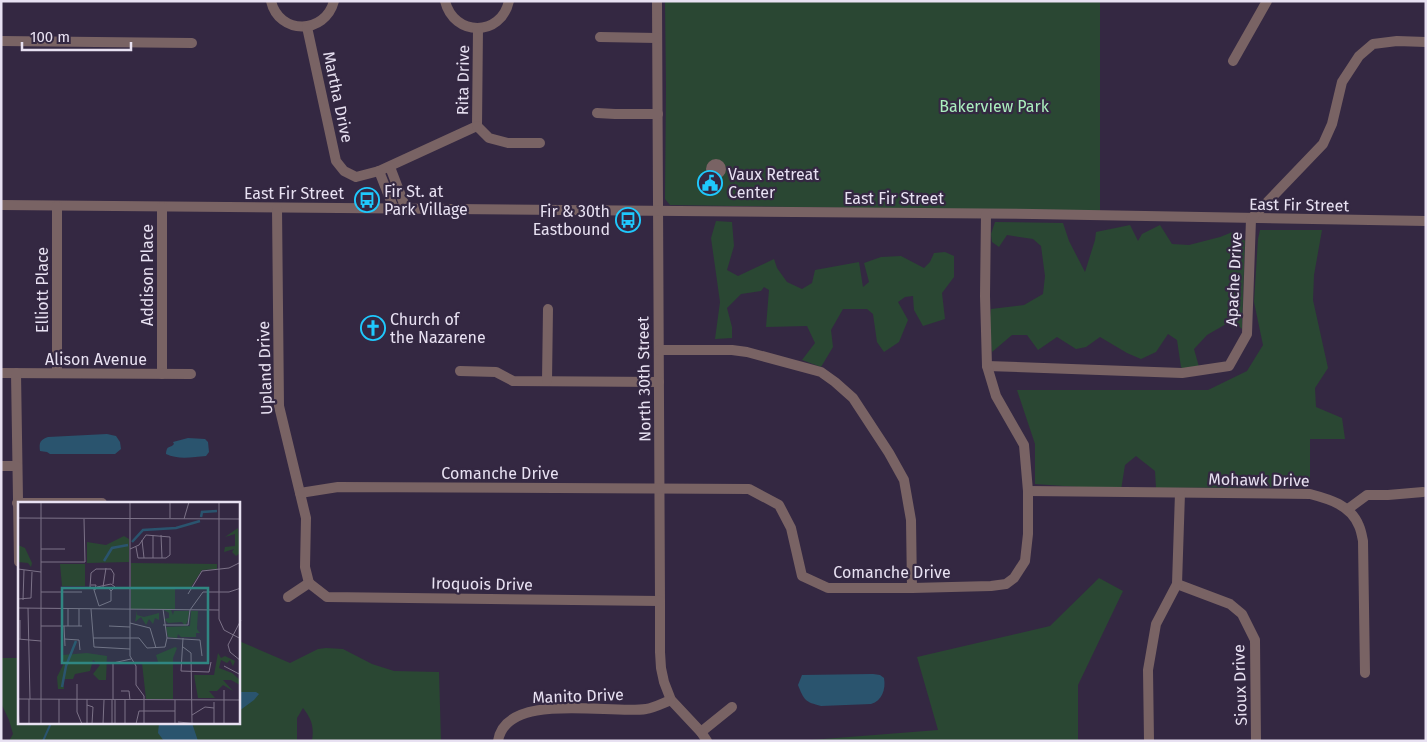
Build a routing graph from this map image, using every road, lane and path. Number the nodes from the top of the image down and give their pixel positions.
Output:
1 (271, 1) edge
2 (334, 1) edge
3 (445, 1) edge
4 (509, 1) edge
5 (657, 1) edge
6 (1267, 1) edge
7 (308, 26) junction
8 (478, 28) junction
9 (600, 37) dead end
10 (657, 38) junction
11 (1, 42) edge
12 (1426, 42) edge
13 (192, 43) dead end
14 (1233, 61) dead end
15 (597, 113) dead end
16 (658, 114) junction
17 (477, 126) junction
18 (540, 144) dead end
19 (390, 167) junction
20 (344, 171) joint
21 (379, 172) junction
22 (1, 205) edge
23 (56, 206) junction
24 (162, 207) junction
25 (277, 208) junction
26 (394, 209) junction
27 (406, 209) junction
28 (658, 212) junction
29 (986, 214) junction
30 (1252, 219) junction
31 (1426, 221) edge
32 (548, 309) dead end
33 (659, 350) junction
34 (988, 366) junction
35 (460, 371) dead end
36 (1, 373) edge
37 (16, 373) junction
38 (57, 373) junction
39 (162, 374) junction
40 (191, 374) dead end
41 (548, 381) junction
42 (659, 382) junction
43 (1, 466) edge
44 (17, 466) junction
45 (660, 489) junction
46 (1028, 491) junction
47 (1423, 492) dead end
48 (300, 493) junction
49 (1180, 493) junction
50 (18, 509) edge
51 (1348, 509) junction
52 (309, 583) junction
53 (1177, 584) junction
54 (912, 588) junction
55 (288, 597) dead end
56 (660, 601) junction
57 (1365, 673) dead end
58 (671, 700) junction
59 (732, 706) dead end
60 (700, 732) junction
61 (498, 741) edge
62 (707, 741) edge
63 (1148, 741) edge
64 (1256, 741) edge

1 - 7 street
2 - 7 street
3 - 8 street
4 - 8 street
5 - 10 street, North 30th Street
6 - 14 street
7 - 20 street, Martha Drive
8 - 17 street, Rita Drive
9 - 10 street
10 - 16 street, North 30th Street
11 - 13 street
12 - 30 street, Apache Drive
15 - 16 street
16 - 28 street, North 30th Street
17 - 18 street
17 - 19 street, Rita Drive
19 - 21 street, Rita Drive
19 - 27 street
20 - 21 street, Rita Drive
21 - 26 street
22 - 23 street, East Fir Street
23 - 24 street, East Fir Street
23 - 38 street, Elliott Place
24 - 25 street, East Fir Street
24 - 39 street, Addison Place
25 - 26 street, East Fir Street
25 - 48 street, Upland Drive
26 - 27 street, East Fir Street
27 - 28 street, East Fir Street
28 - 29 street, East Fir Street
28 - 33 street, North 30th Street
29 - 30 street, East Fir Street
29 - 34 street, Comanche Drive
30 - 31 street, East Fir Street
30 - 34 street, Apache Drive
32 - 41 street
33 - 42 street, North 30th Street
33 - 54 street
34 - 46 street, Comanche Drive
35 - 41 street
36 - 37 street, Alison Avenue
37 - 38 street, Alison Avenue
37 - 44 street
38 - 39 street, Alison Avenue
39 - 40 street, Alison Avenue
41 - 42 street
42 - 45 street, North 30th Street
43 - 44 street
44 - 50 street
45 - 48 street, Comanche Drive
45 - 54 street, Comanche Drive
45 - 56 street, North 30th Street
46 - 49 street, Mohawk Drive
46 - 54 street, Comanche Drive
47 - 51 street
48 - 52 street, Upland Drive
49 - 51 street, Mohawk Drive
49 - 53 street
51 - 57 street
52 - 55 street
52 - 56 street, Iroquois Drive
53 - 63 street
53 - 64 street, Sioux Drive
56 - 58 street, North 30th Street
58 - 60 street, North 30th Street
58 - 61 street, Manito Drive
59 - 60 street
60 - 62 street, North 30th Street

